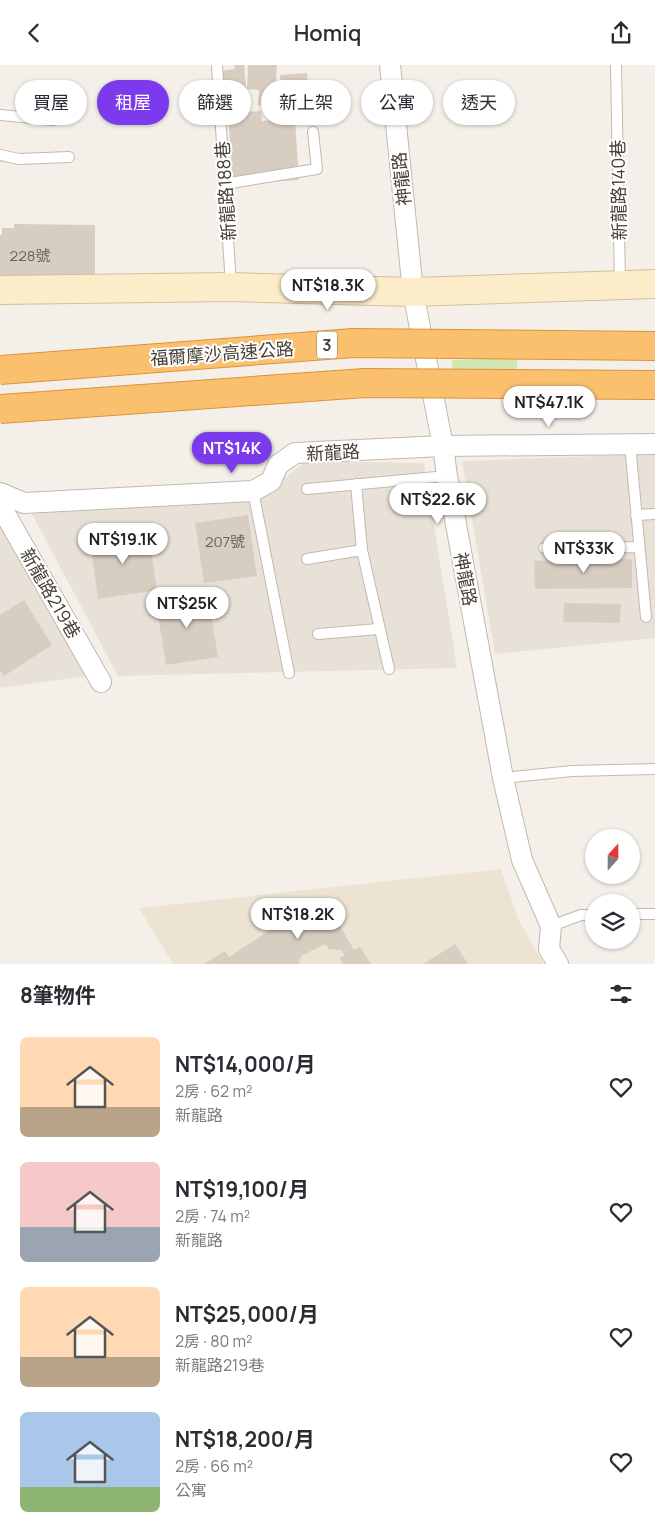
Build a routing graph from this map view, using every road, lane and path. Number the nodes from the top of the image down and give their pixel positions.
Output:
1 (217, 65) edge
2 (390, 65) edge
3 (616, 65) edge
4 (0, 115) edge
5 (15, 116) edge
6 (313, 132) dead end
7 (0, 155) edge
8 (69, 157) dead end
9 (224, 184) junction
10 (655, 284) edge
11 (620, 285) junction
12 (231, 287) junction
13 (0, 290) edge
14 (413, 292) junction
15 (655, 346) edge
16 (0, 369) edge
17 (655, 385) edge
18 (0, 409) edge
19 (630, 444) junction
20 (655, 444) edge
21 (443, 447) junction
22 (447, 476) junction
23 (356, 485) junction
24 (307, 489) dead end
25 (253, 491) junction
26 (0, 493) edge
27 (0, 505) edge
28 (655, 514) edge
29 (636, 515) junction
30 (544, 547) dead end
31 (638, 547) junction
32 (362, 550) junction
33 (307, 559) dead end
34 (646, 617) dead end
35 (378, 629) junction
36 (318, 633) dead end
37 (389, 669) dead end
38 (289, 673) dead end
39 (101, 682) dead end
40 (655, 769) edge
41 (503, 778) junction
42 (655, 913) edge
43 (640, 914) edge
44 (585, 915) edge
45 (551, 926) junction
46 (558, 964) edge

1 - 9 lane, 新龍路188巷
2 - 14 street, 神龍路
3 - 11 lane, 新龍路140巷
4 - 5 lane
6 - 9 lane
7 - 8 lane
9 - 12 lane, 新龍路188巷
10 - 11 street
11 - 14 street
12 - 13 street
12 - 14 street
14 - 21 street, 神龍路
15 - 16 highway, 福爾摩沙高速公路 / 3, bridge
17 - 18 highway, bridge
19 - 20 street, 新龍路
19 - 21 street, 新龍路
19 - 29 lane
21 - 22 street, 神龍路
21 - 25 street, 新龍路
22 - 23 lane
22 - 41 street, 神龍路
23 - 24 lane
23 - 32 lane
25 - 26 street
25 - 38 lane
27 - 39 street, 新龍路219巷
28 - 29 lane
29 - 31 lane
30 - 31 lane
31 - 34 lane
32 - 33 lane
32 - 35 lane
35 - 36 lane
35 - 37 lane
40 - 41 lane
41 - 45 street, 神龍路
42 - 43 lane
44 - 45 lane
45 - 46 street, 神龍路

